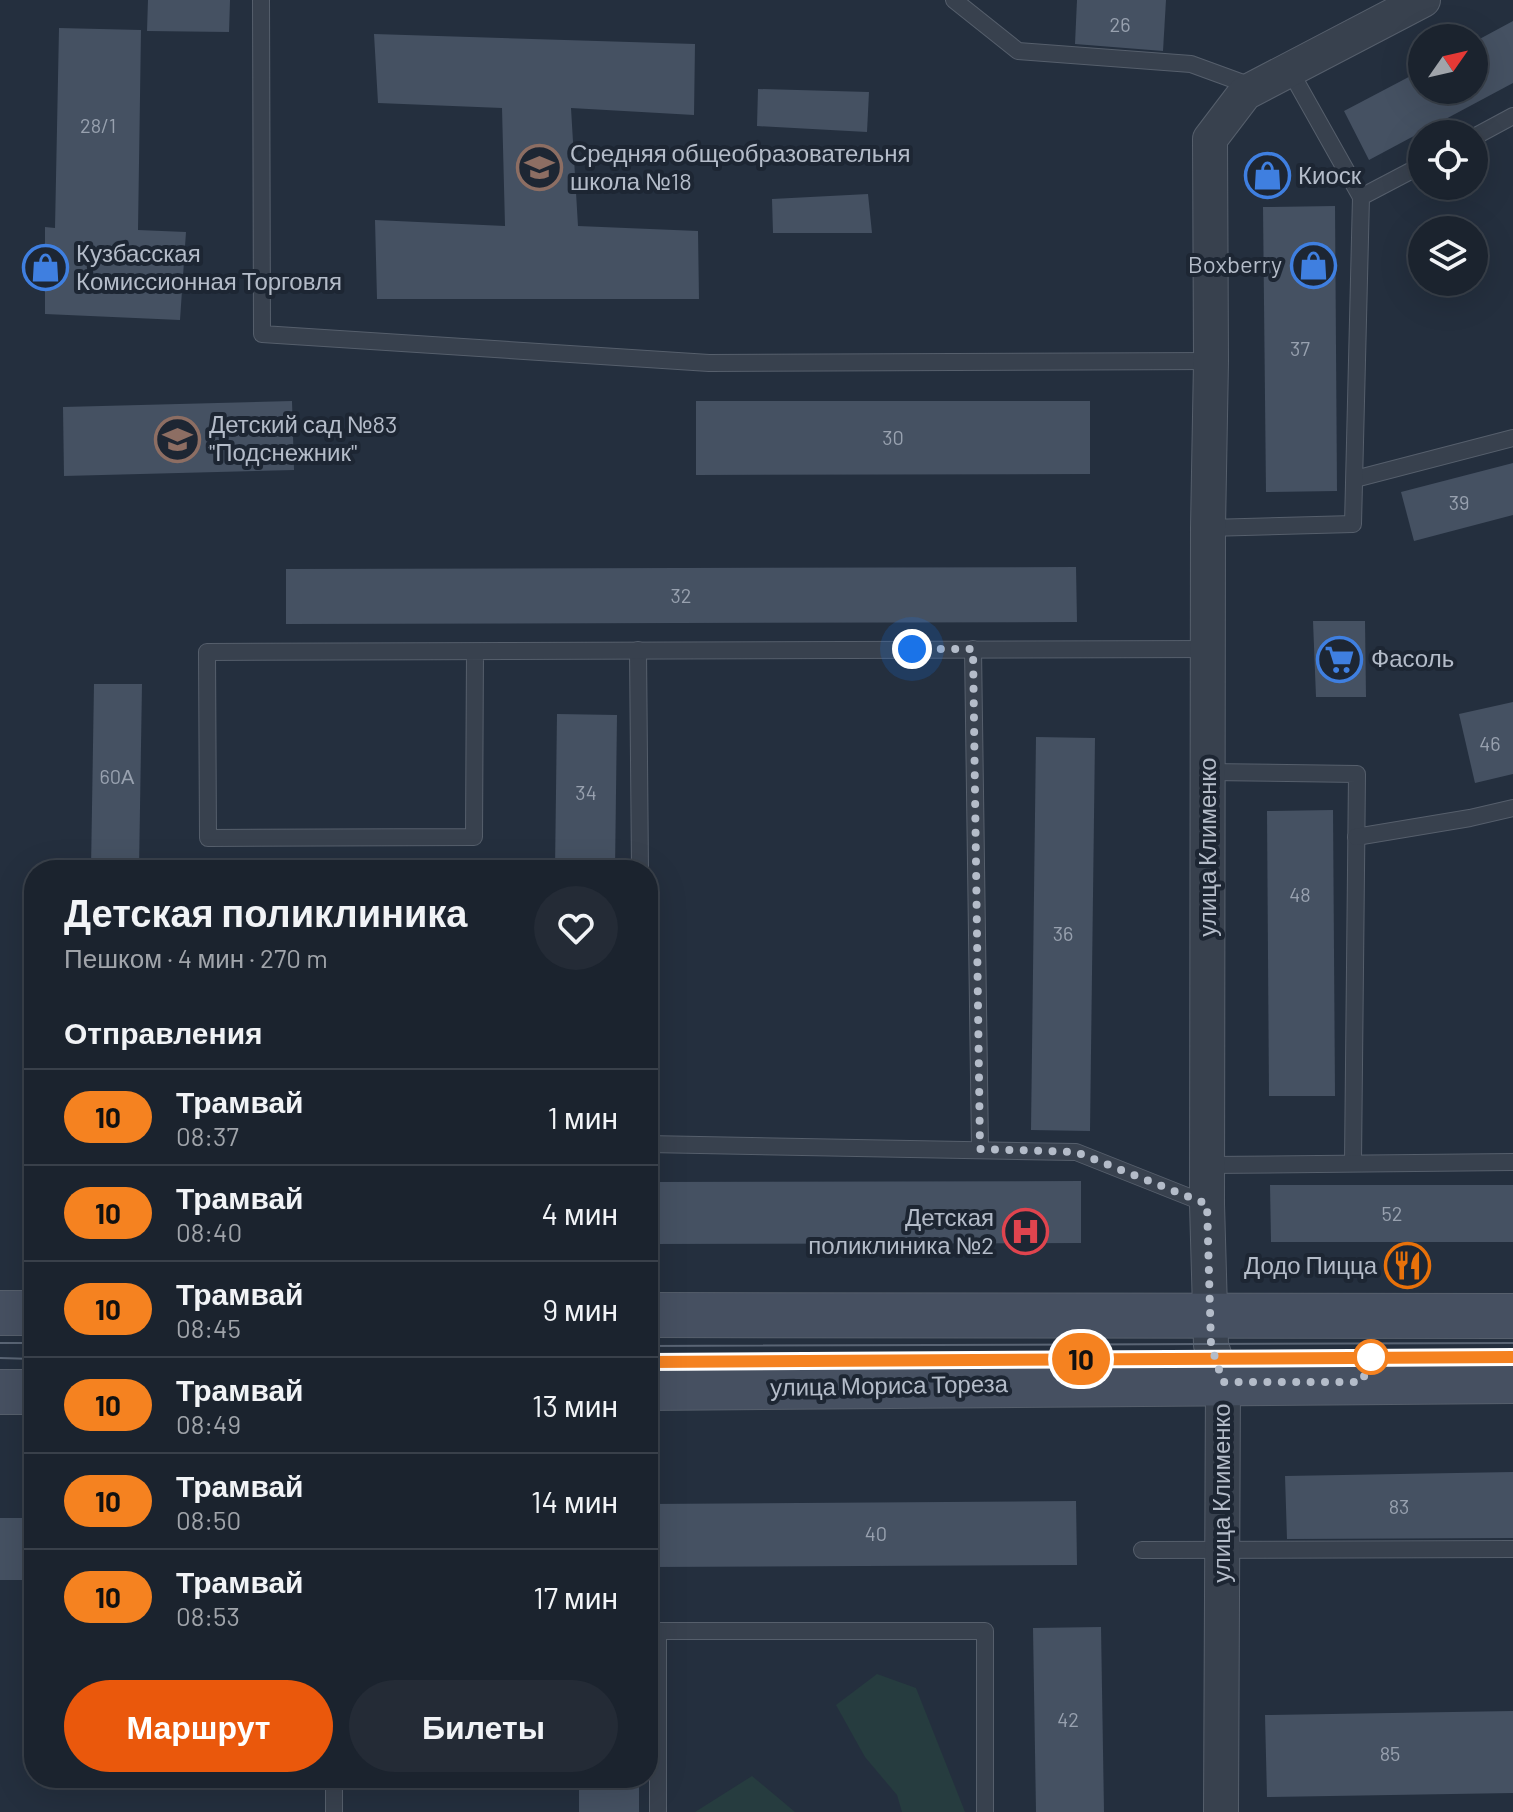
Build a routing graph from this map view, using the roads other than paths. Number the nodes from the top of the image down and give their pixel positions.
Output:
1 (261, 0) edge
2 (954, 0) edge
3 (1423, 0) edge
4 (1289, 69) junction
5 (1254, 87) junction
6 (1513, 116) edge
7 (1488, 129) edge
8 (1408, 172) edge
9 (1361, 197) junction
10 (1211, 361) junction
11 (1513, 438) edge
12 (1355, 479) junction
13 (1208, 528) junction
14 (973, 649) junction
15 (1208, 649) junction
16 (638, 650) junction
17 (475, 652) junction
18 (1208, 772) junction
19 (1513, 808) edge
20 (1356, 837) junction
21 (640, 860) edge
22 (658, 1144) edge
23 (980, 1149) junction
24 (1353, 1162) junction
25 (1513, 1162) edge
26 (1209, 1165) junction
27 (1207, 1204) junction
28 (0, 1313) edge
29 (24, 1313) edge
30 (658, 1315) edge
31 (1209, 1316) junction
32 (1513, 1316) edge
33 (1513, 1381) edge
34 (1223, 1382) junction
35 (658, 1388) edge
36 (0, 1392) edge
37 (24, 1392) edge
38 (1513, 1549) edge
39 (1142, 1550) dead end
40 (1222, 1550) junction
41 (658, 1631) edge
42 (334, 1788) edge
43 (657, 1788) edge
44 (334, 1812) edge
45 (658, 1812) edge
46 (985, 1812) edge
47 (1221, 1812) edge

1 - 10 lane
2 - 5 lane
3 - 4 street, улица Клименко
4 - 5 street, улица Клименко
4 - 9 lane
5 - 10 street, улица Клименко
6 - 7 lane
8 - 9 lane
9 - 12 lane
10 - 13 street, улица Клименко
11 - 12 lane
12 - 13 lane
13 - 15 street, улица Клименко
14 - 15 lane
14 - 16 lane
14 - 23 lane
15 - 18 street, улица Клименко
16 - 17 lane
16 - 21 lane
17 - 17 lane
18 - 20 lane
18 - 26 street, улица Клименко
19 - 20 lane
20 - 24 lane
22 - 23 lane
23 - 27 lane
24 - 25 lane
24 - 26 lane
26 - 27 street, улица Клименко
27 - 31 street, улица Клименко
28 - 29 street
30 - 31 street
31 - 32 street
31 - 34 street, улица Клименко
33 - 34 street, улица Мориса Тореза
34 - 35 street, улица Мориса Тореза
34 - 40 street, улица Клименко
36 - 37 street
38 - 40 lane
39 - 40 lane
40 - 47 street, улица Клименко
41 - 46 lane
42 - 44 lane
43 - 45 lane

